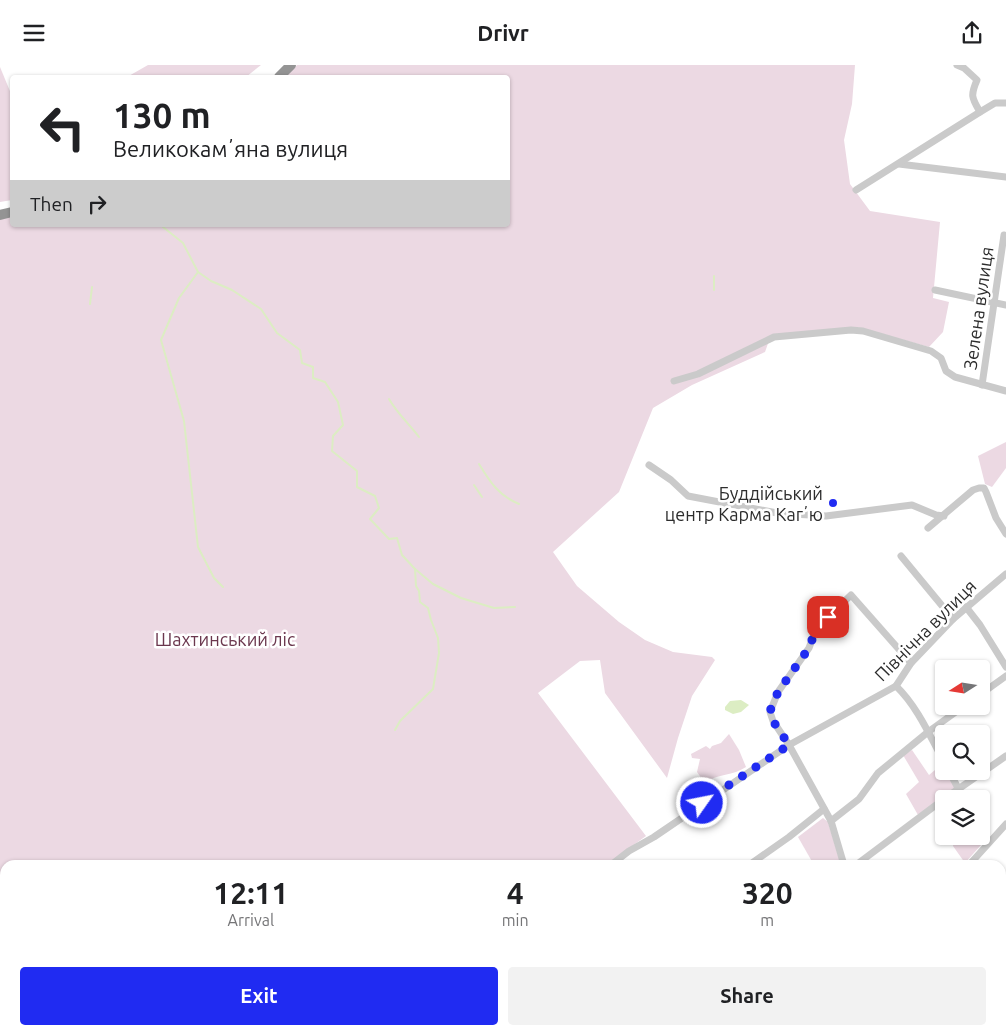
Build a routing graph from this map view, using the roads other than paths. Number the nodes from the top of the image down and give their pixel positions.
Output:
1 (291, 65) edge
2 (958, 65) edge
3 (281, 75) edge
4 (1006, 103) edge
5 (980, 112) junction
6 (898, 164) junction
7 (1006, 177) edge
8 (856, 190) dead end
9 (1004, 235) dead end
10 (935, 290) dead end
11 (995, 303) junction
12 (1006, 305) edge
13 (674, 381) dead end
14 (982, 385) junction
15 (1006, 391) edge
16 (649, 465) dead end
17 (944, 516) junction
18 (928, 528) dead end
19 (1006, 534) edge
20 (901, 556) dead end
21 (1006, 574) edge
22 (966, 607) junction
23 (953, 619) junction
24 (911, 663) junction
25 (1006, 667) edge
26 (1006, 676) edge
27 (896, 686) junction
28 (990, 688) edge
29 (952, 715) edge
30 (928, 732) junction
31 (789, 745) junction
32 (935, 745) edge
33 (1006, 755) edge
34 (954, 780) edge
35 (958, 788) junction
36 (955, 790) edge
37 (935, 806) edge
38 (824, 809) junction
39 (831, 821) junction
40 (1006, 824) edge
41 (617, 860) edge
42 (756, 860) edge
43 (843, 860) edge
44 (863, 860) edge
45 (974, 860) edge

1 - 3 highway
2 - 5 street
4 - 5 street
5 - 6 street
6 - 7 street
6 - 8 street
9 - 11 street, Зелена вулиця
10 - 11 street
11 - 12 street
11 - 14 street, Зелена вулиця
13 - 14 street
14 - 15 street
16 - 17 street
17 - 18 street
17 - 19 street
20 - 23 street
21 - 22 street, Північна вулиця
22 - 23 street, Північна вулиця
22 - 25 street
23 - 24 street, Північна вулиця
24 - 27 street, Північна вулиця
24 - 31 street
26 - 28 street
27 - 30 street
27 - 31 street, Північна вулиця
29 - 30 street
30 - 32 street
30 - 39 street
31 - 38 street
31 - 41 street, Північна вулиця
33 - 35 street
34 - 35 street
35 - 36 street
37 - 44 street
38 - 39 street
38 - 42 street
39 - 43 street
40 - 45 street

